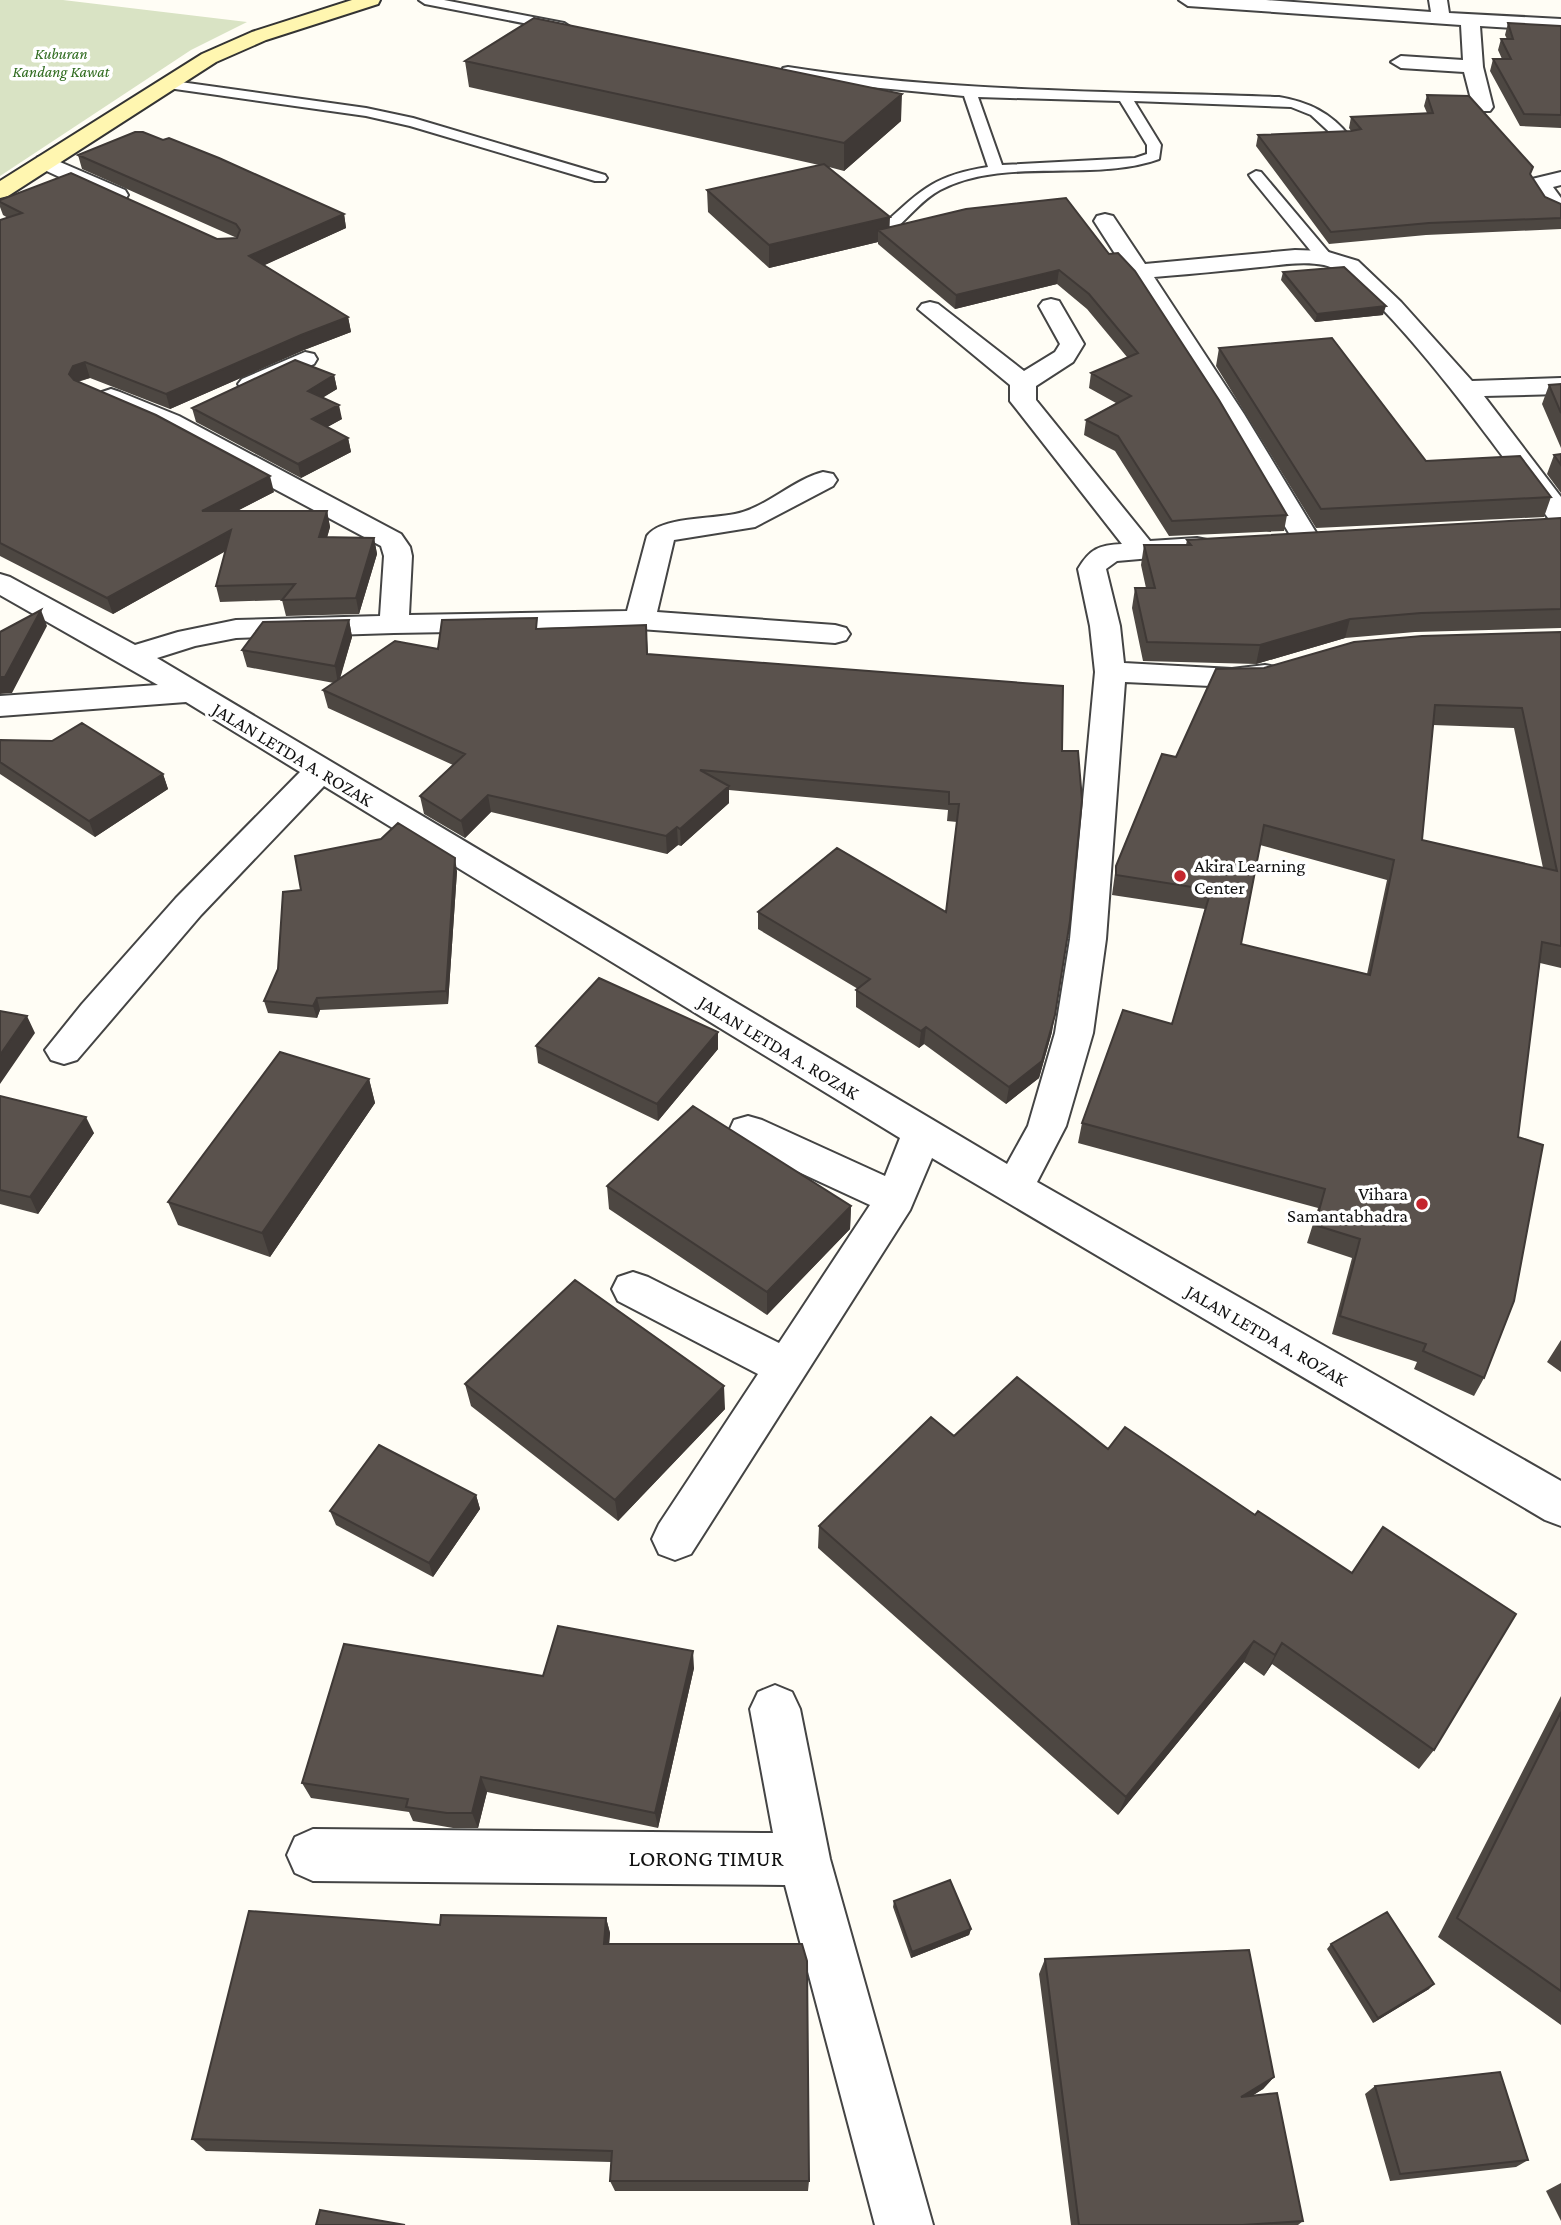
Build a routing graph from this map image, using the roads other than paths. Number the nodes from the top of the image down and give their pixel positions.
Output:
1 (425, 0) edge
2 (1188, 0) edge
3 (368, 1) edge
4 (1439, 9) edge
5 (1470, 20) junction
6 (1561, 25) edge
7 (573, 29) edge
8 (1401, 62) dead end
9 (1473, 67) junction
10 (773, 68) edge
11 (166, 83) junction
12 (970, 94) junction
13 (1124, 96) junction
14 (1483, 107) edge
15 (1343, 137) edge
16 (46, 162) junction
17 (997, 171) junction
18 (1256, 175) dead end
19 (600, 178) dead end
20 (1561, 178) edge
21 (0, 191) edge
22 (132, 201) edge
23 (1561, 209) edge
24 (1105, 221) dead end
25 (890, 226) edge
26 (1325, 258) junction
27 (1137, 272) junction
28 (1051, 306) dead end
29 (930, 309) dead end
30 (305, 359) edge
31 (1023, 383) junction
32 (1561, 386) edge
33 (89, 388) edge
34 (1465, 389) junction
35 (231, 393) edge
36 (194, 410) edge
37 (170, 422) junction
38 (823, 480) dead end
39 (1552, 524) edge
40 (1306, 539) edge
41 (1223, 544) edge
42 (1141, 549) junction
43 (0, 583) edge
44 (640, 620) junction
45 (394, 624) junction
46 (835, 634) dead end
47 (132, 656) junction
48 (1296, 665) edge
49 (1110, 672) junction
50 (190, 692) junction
51 (0, 706) edge
52 (320, 771) junction
53 (64, 1050) dead end
54 (748, 1131) dead end
55 (922, 1132) junction
56 (1014, 1188) junction
57 (896, 1199) junction
58 (633, 1289) dead end
59 (786, 1368) junction
60 (1561, 1505) edge
61 (676, 1539) dead end
62 (775, 1709) dead end
63 (313, 1855) dead end
64 (804, 1859) junction
65 (904, 2225) edge

1 - 7 lane
2 - 4 street
3 - 11 street
4 - 5 street
5 - 6 street
5 - 9 street
8 - 9 street
9 - 14 street
10 - 12 lane
11 - 16 street
11 - 19 lane
12 - 13 lane
12 - 17 lane
13 - 15 lane
13 - 17 lane
16 - 21 street
16 - 22 street
17 - 25 lane
18 - 26 lane
20 - 23 street
24 - 27 street
26 - 27 street
26 - 34 street
27 - 40 street
28 - 31 street
29 - 31 street
30 - 35 street
31 - 42 street
32 - 34 street
33 - 37 street
34 - 39 street
36 - 37 street
37 - 45 street
38 - 44 street
41 - 42 street
42 - 49 street
43 - 47 street, JALAN LETDA A. ROZAK
44 - 45 street
44 - 46 street
45 - 47 street
47 - 50 street, JALAN LETDA A. ROZAK
48 - 49 street
49 - 56 street
50 - 51 street
50 - 52 street, JALAN LETDA A. ROZAK
52 - 53 street
52 - 55 street, JALAN LETDA A. ROZAK
54 - 57 street
55 - 56 street, JALAN LETDA A. ROZAK
55 - 57 street
56 - 60 street, JALAN LETDA A. ROZAK
57 - 59 street
58 - 59 street
59 - 61 street
62 - 64 street
63 - 64 street, LORONG TIMUR
64 - 65 street, LORONG TIMUR

